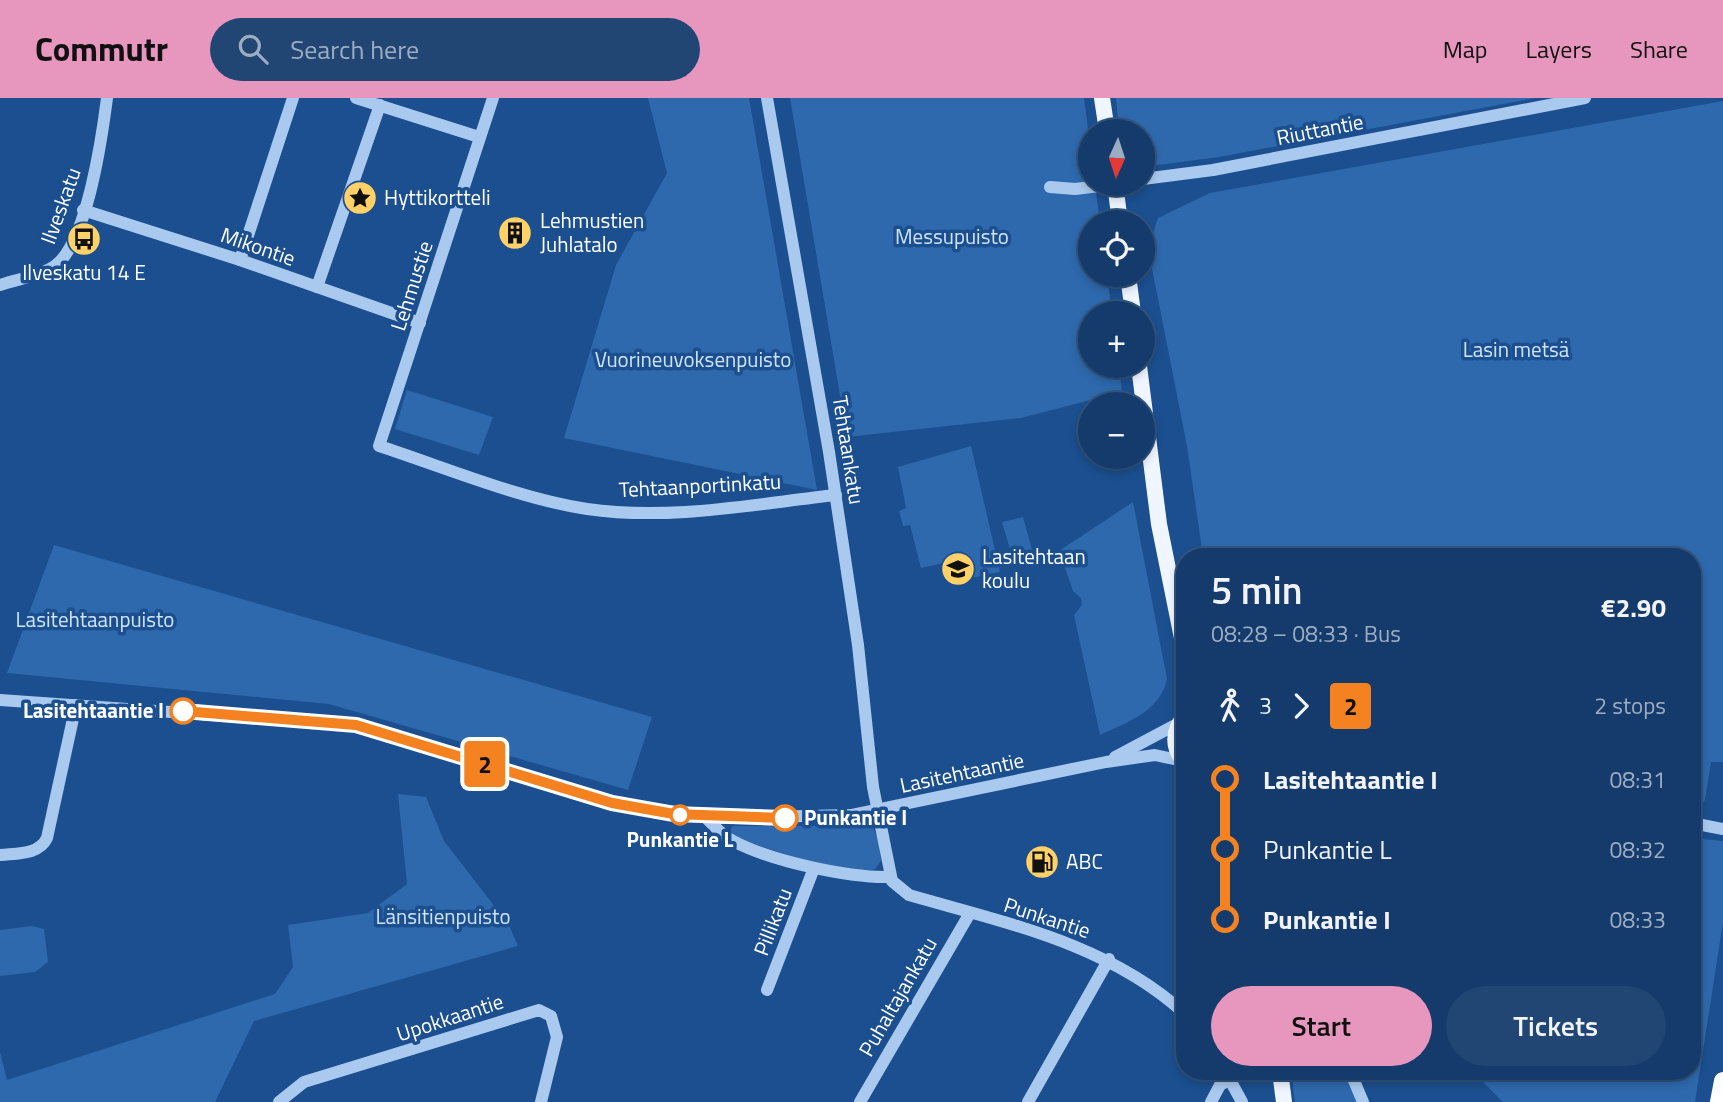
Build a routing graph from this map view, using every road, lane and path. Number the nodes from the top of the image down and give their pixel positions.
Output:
1 (107, 98) edge
2 (293, 98) edge
3 (356, 98) edge
4 (493, 98) edge
5 (767, 98) edge
6 (1102, 98) edge
7 (1585, 98) edge
8 (380, 105) junction
9 (1105, 119) edge
10 (479, 137) junction
11 (1155, 177) edge
12 (1050, 187) dead end
13 (1078, 189) edge
14 (83, 210) junction
15 (240, 260) junction
16 (0, 285) edge
17 (317, 287) junction
18 (420, 323) junction
19 (1141, 378) edge
20 (379, 446) joint
21 (836, 495) junction
22 (1176, 606) edge
23 (0, 700) edge
24 (76, 705) junction
25 (1176, 723) edge
26 (1176, 760) edge
27 (1106, 762) junction
28 (879, 811) junction
29 (704, 817) junction
30 (1701, 825) edge
31 (1723, 829) edge
32 (0, 855) edge
33 (814, 868) junction
34 (890, 877) junction
35 (970, 913) junction
36 (1109, 959) junction
37 (767, 990) dead end
38 (1176, 1007) edge
39 (1224, 1080) edge
40 (1231, 1080) edge
41 (1281, 1080) edge
42 (1354, 1080) edge
43 (1723, 1081) edge
44 (279, 1102) edge
45 (541, 1102) edge
46 (860, 1102) edge
47 (1028, 1102) edge
48 (1211, 1102) edge
49 (1242, 1102) edge
50 (1284, 1102) edge
51 (1363, 1102) edge
52 (1719, 1102) edge

1 - 14 street, Ilveskatu
2 - 15 street
3 - 8 street
4 - 10 street, Lehmustie
5 - 21 street, Tehtaankatu
6 - 9 main road
7 - 11 street, Riuttantie
8 - 10 street
8 - 17 street
10 - 18 street, Lehmustie
12 - 13 street
14 - 15 street, Mikontie
14 - 16 street, Ilveskatu
15 - 17 street, Mikontie
17 - 18 street, Mikontie
18 - 20 street, Lehmustie
19 - 22 main road
20 - 21 street, Tehtaanportinkatu
21 - 28 street, Tehtaankatu
23 - 24 street, Lasitehtaantie
24 - 29 street, Lasitehtaantie
24 - 32 street
25 - 27 street, Lasitehtaantie
26 - 27 street, Lasitehtaantie
27 - 28 street, Lasitehtaantie
28 - 29 street, Lasitehtaantie
28 - 34 street
29 - 33 street
30 - 31 street
33 - 34 street
33 - 37 street, Pillikatu
34 - 35 street, Punkantie
35 - 36 street, Punkantie
35 - 46 street, Puhaltajankatu
36 - 38 street, Punkantie
36 - 47 street
39 - 48 street
40 - 49 street
41 - 50 main road
42 - 51 street
43 - 52 highway
44 - 45 street, Upokkaantie

